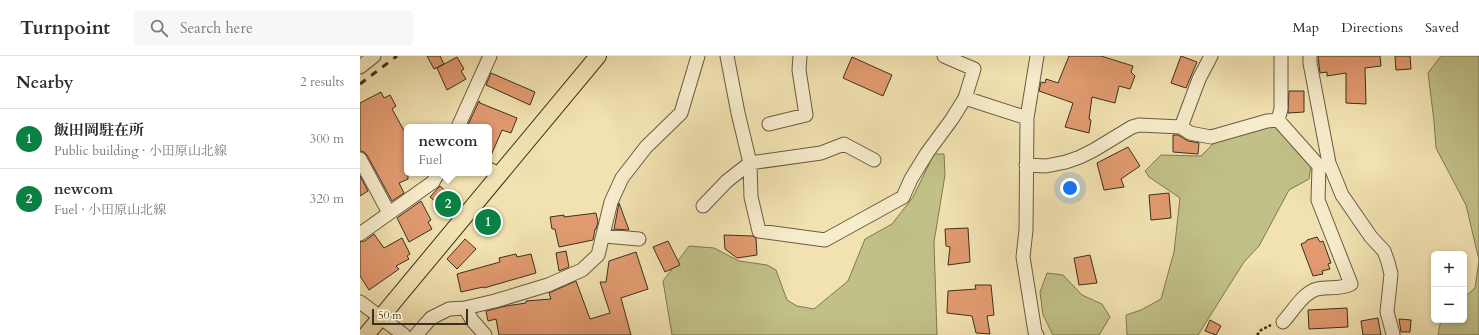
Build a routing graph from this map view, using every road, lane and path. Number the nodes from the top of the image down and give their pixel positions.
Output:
1 (374, 56) edge
2 (490, 56) edge
3 (598, 56) edge
4 (698, 56) edge
5 (728, 56) edge
6 (800, 56) edge
7 (944, 56) edge
8 (1037, 56) edge
9 (1211, 56) edge
10 (1281, 56) edge
11 (1310, 56) edge
12 (360, 67) edge
13 (965, 98) junction
14 (1027, 118) junction
15 (1278, 120) junction
16 (459, 124) edge
17 (768, 124) dead end
18 (1181, 127) junction
19 (360, 159) edge
20 (874, 160) dead end
21 (750, 163) junction
22 (1324, 164) junction
23 (1026, 165) junction
24 (494, 171) edge
25 (436, 176) edge
26 (490, 176) edge
27 (704, 206) dead end
28 (389, 213) junction
29 (360, 234) edge
30 (604, 236) junction
31 (639, 239) dead end
32 (360, 302) edge
33 (465, 308) junction
34 (380, 317) junction
35 (1283, 322) joint
36 (1393, 334) dead end
37 (366, 335) edge
38 (404, 335) edge
39 (416, 335) edge
40 (485, 335) edge
41 (1036, 335) edge
42 (1257, 335) edge

1 - 12 street
2 - 16 street
3 - 24 main road
4 - 30 street
5 - 21 street
6 - 17 street
7 - 13 street
8 - 14 street
9 - 18 street
10 - 15 street
11 - 22 street
13 - 14 street
13 - 21 street
14 - 23 street
15 - 18 street
15 - 22 street
18 - 23 street
19 - 28 street
20 - 21 street
21 - 27 street
22 - 35 street
22 - 36 street
23 - 41 street
25 - 28 street
26 - 34 main road
28 - 29 street
30 - 31 street
30 - 33 street
32 - 34 street
33 - 39 street
33 - 40 street
34 - 37 main road
34 - 38 street
35 - 42 path

